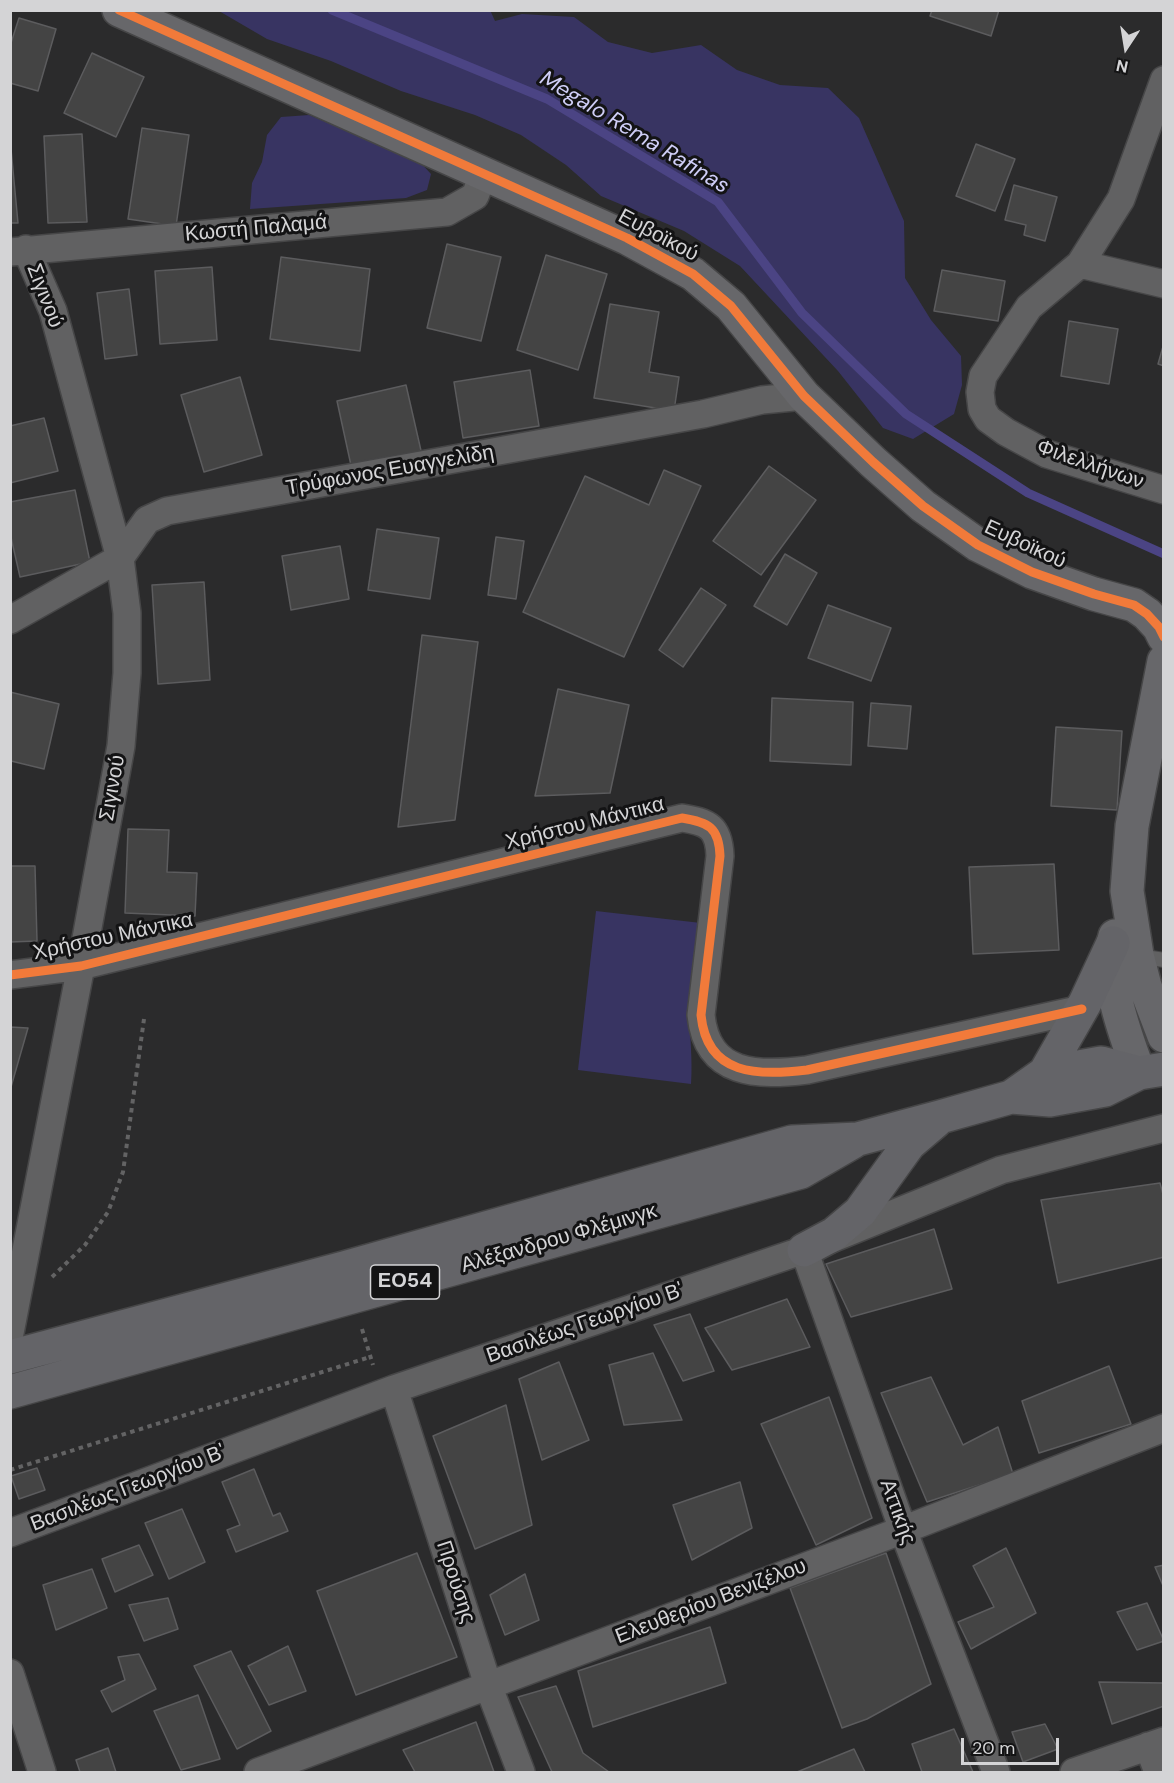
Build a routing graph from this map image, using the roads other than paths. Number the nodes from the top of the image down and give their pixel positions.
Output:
1 (119, 10) edge
2 (1164, 80) edge
3 (483, 175) junction
4 (18, 250) edge
5 (1080, 264) junction
6 (1164, 284) edge
7 (804, 396) junction
8 (1164, 490) edge
9 (120, 558) junction
10 (10, 620) edge
11 (1164, 636) edge
12 (1164, 661) edge
13 (1138, 953) edge
14 (81, 966) junction
15 (10, 975) edge
16 (1082, 1010) junction
17 (1164, 1036) edge
18 (1151, 1071) edge
19 (1045, 1072) junction
20 (1011, 1097) junction
21 (940, 1117) junction
22 (1164, 1128) edge
23 (858, 1139) junction
24 (804, 1250) junction
25 (13, 1323) edge
26 (10, 1357) edge
27 (10, 1392) edge
28 (388, 1392) junction
29 (1164, 1428) edge
30 (903, 1530) junction
31 (10, 1533) edge
32 (10, 1672) edge
33 (488, 1685) junction
34 (1156, 1743) edge
35 (42, 1773) edge
36 (258, 1773) edge
37 (521, 1773) edge
38 (996, 1773) edge
39 (1074, 1773) edge
40 (1158, 1773) edge

1 - 3 street, Ευβοϊκού
2 - 5 street, Φιλελλήνων
3 - 4 street, Κωστή Παλαμά
3 - 7 street, Ευβοϊκού
4 - 9 street, Σιγινού
5 - 6 street
5 - 8 street, Φιλελλήνων
7 - 9 street, Τρύφωνος Ευαγγελίδη
7 - 11 street, Ευβοϊκού
9 - 10 street, Τρύφωνος Ευαγγελίδη
9 - 14 street, Σιγινού
12 - 13 street
13 - 16 main road
13 - 17 street
13 - 18 street
14 - 15 street, Χρήστου Μάντικα
14 - 16 street, Χρήστου Μάντικα
14 - 25 street, Σιγινού
16 - 19 main road
18 - 19 main road, Αλέξανδρου Φλέμινγκ / ΕΟ54
18 - 20 main road, Αλέξανδρου Φλέμινγκ / ΕΟ54
19 - 20 main road, Αλέξανδρου Φλέμινγκ / ΕΟ54
20 - 21 main road, Αλέξανδρου Φλέμινγκ / ΕΟ54
21 - 23 main road, Αλέξανδρου Φλέμινγκ / ΕΟ54
21 - 24 main road
22 - 24 street, Βασιλέως Γεωργίου Β'
23 - 26 main road, Αλέξανδρου Φλέμινγκ / ΕΟ54
23 - 27 main road, Αλέξανδρου Φλέμινγκ / ΕΟ54
24 - 28 street, Βασιλέως Γεωργίου Β'
24 - 30 street, Αττικής
28 - 31 street, Βασιλέως Γεωργίου Β'
28 - 33 street, Προύσης
29 - 30 street, Ελευθερίου Βενιζέλου
30 - 33 street, Ελευθερίου Βενιζέλου
30 - 38 street, Αττικής
32 - 35 street
33 - 36 street, Ελευθερίου Βενιζέλου
33 - 37 street, Προύσης
34 - 39 street
34 - 40 street

